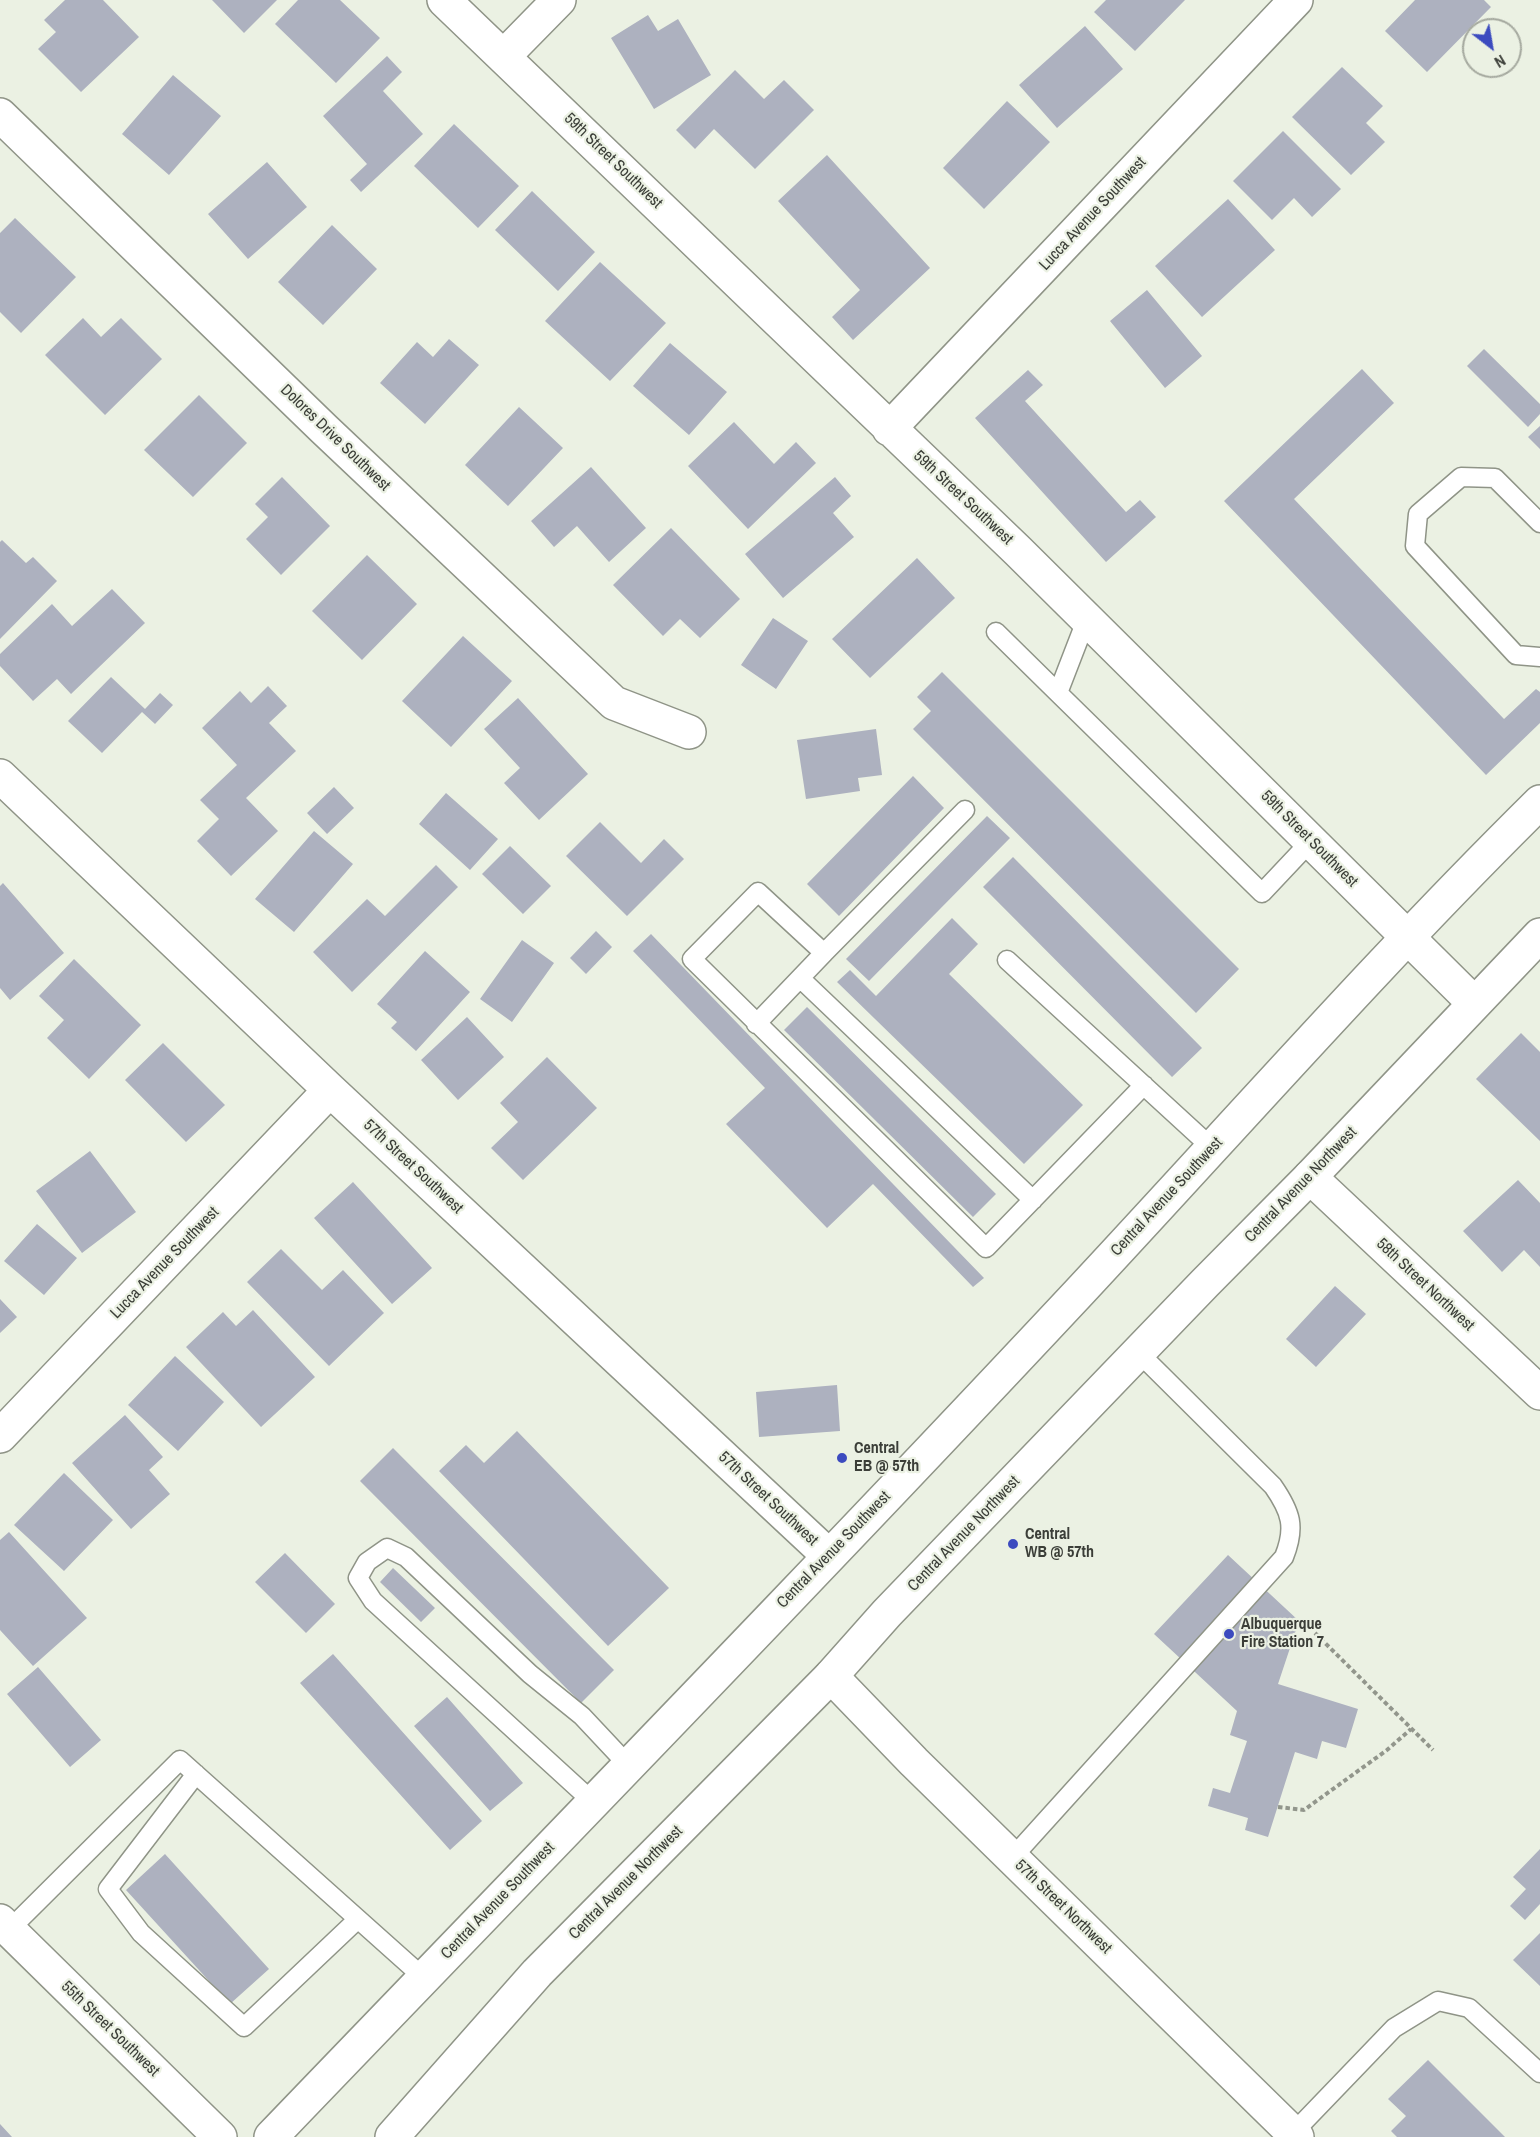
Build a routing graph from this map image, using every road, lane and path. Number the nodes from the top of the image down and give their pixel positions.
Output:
1 (444, 0) edge
2 (559, 0) edge
3 (1296, 0) edge
4 (504, 56) junction
5 (0, 116) edge
6 (889, 429) junction
7 (1540, 523) edge
8 (1087, 618) junction
9 (996, 632) dead end
10 (1540, 657) edge
11 (1058, 693) junction
12 (689, 732) dead end
13 (0, 776) edge
14 (1540, 802) edge
15 (965, 810) dead end
16 (1311, 841) junction
17 (1540, 935) edge
18 (1407, 937) junction
19 (824, 953) junction
20 (1007, 960) dead end
21 (801, 979) junction
22 (1474, 1003) junction
23 (756, 1024) junction
24 (1144, 1085) junction
25 (330, 1090) junction
26 (1212, 1148) junction
27 (1310, 1177) junction
28 (1033, 1200) junction
29 (1139, 1353) junction
30 (1540, 1393) edge
31 (0, 1436) edge
32 (828, 1557) junction
33 (1315, 1633) dead end
34 (831, 1676) junction
35 (1411, 1729) junction
36 (1433, 1750) dead end
37 (628, 1765) junction
38 (196, 1774) junction
39 (593, 1802) junction
40 (1278, 1807) dead end
41 (1012, 1858) junction
42 (358, 1919) junction
43 (5, 1926) edge
44 (424, 1977) junction
45 (1540, 2073) edge
46 (403, 2133) edge
47 (1293, 2136) edge
48 (220, 2137) edge
49 (271, 2137) edge

1 - 4 street, 59th Street Southwest
2 - 4 street
3 - 6 street, Lucca Avenue Southwest
4 - 6 street, 59th Street Southwest
5 - 12 street, Dolores Drive Southwest
6 - 8 street, 59th Street Southwest
7 - 10 lane
8 - 11 lane
8 - 16 street, 59th Street Southwest
9 - 11 lane
11 - 16 lane
13 - 25 street, 57th Street Southwest
14 - 18 street, Central Avenue Southwest
15 - 19 lane
16 - 18 street, 59th Street Southwest
17 - 22 street, Central Avenue Northwest
18 - 22 street, 59th Street Southwest
18 - 26 street, Central Avenue Southwest
19 - 21 lane
19 - 23 lane
20 - 24 lane
21 - 23 lane
21 - 28 lane
22 - 27 street, Central Avenue Northwest
23 - 28 lane
24 - 26 lane
24 - 28 lane
25 - 31 street, Lucca Avenue Southwest
25 - 32 street, 57th Street Southwest
26 - 32 street, Central Avenue Southwest
27 - 29 street, Central Avenue Northwest
27 - 30 street, 58th Street Northwest
29 - 34 street, Central Avenue Northwest
29 - 41 lane
32 - 37 street, Central Avenue Southwest
33 - 35 path
34 - 41 street, 57th Street Northwest
34 - 46 street, Central Avenue Northwest
35 - 36 path
35 - 40 path
37 - 39 street, Central Avenue Southwest
37 - 39 lane
38 - 42 lane
38 - 42 lane
38 - 43 lane
39 - 44 street, Central Avenue Southwest
41 - 47 street, 57th Street Northwest
42 - 44 lane
43 - 48 street, 55th Street Southwest
44 - 49 street, Central Avenue Southwest
45 - 47 lane

